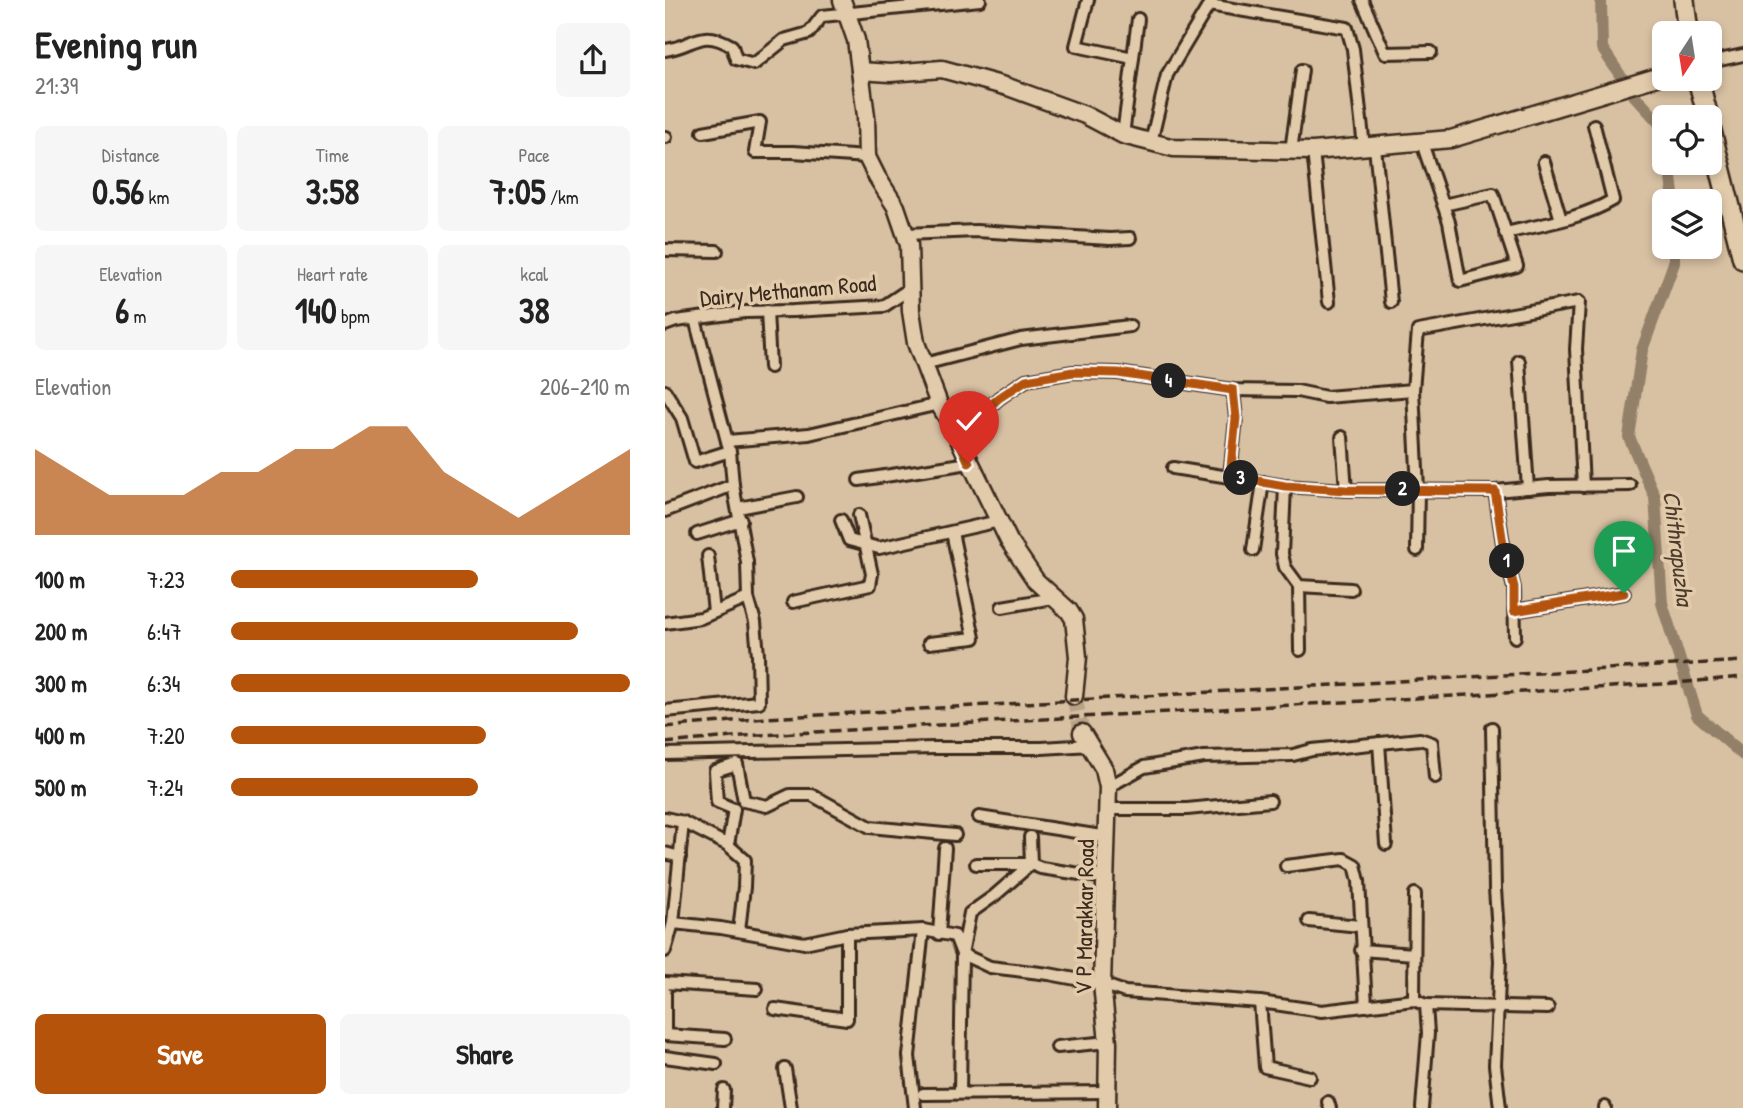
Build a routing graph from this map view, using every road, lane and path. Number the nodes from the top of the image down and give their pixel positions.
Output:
1 (981, 0) edge
2 (1088, 0) edge
3 (1362, 0) edge
4 (1684, 0) edge
5 (843, 6) edge
6 (1138, 19) dead end
7 (1687, 21) edge
8 (665, 50) edge
9 (1431, 52) dead end
10 (1743, 55) edge
11 (1133, 58) junction
12 (1722, 59) edge
13 (1302, 70) dead end
14 (860, 71) junction
15 (1652, 79) edge
16 (1594, 125) dead end
17 (703, 132) dead end
18 (1123, 135) junction
19 (1151, 142) junction
20 (1422, 143) junction
21 (1370, 147) junction
22 (1291, 151) junction
23 (1313, 151) junction
24 (867, 157) junction
25 (1544, 162) dead end
26 (1722, 175) edge
27 (1443, 205) junction
28 (1561, 220) junction
29 (1505, 233) junction
30 (906, 234) junction
31 (1130, 238) dead end
32 (665, 250) edge
33 (717, 251) dead end
34 (1743, 259) edge
35 (911, 288) junction
36 (1329, 302) dead end
37 (1391, 302) dead end
38 (767, 311) junction
39 (695, 319) junction
40 (665, 325) edge
41 (1130, 326) dead end
42 (1519, 361) dead end
43 (924, 364) junction
44 (770, 367) dead end
45 (1233, 390) junction
46 (1413, 390) junction
47 (665, 391) edge
48 (939, 404) junction
49 (957, 436) junction
50 (1342, 438) dead end
51 (729, 446) junction
52 (969, 463) junction
53 (1173, 468) dead end
54 (1230, 476) junction
55 (859, 480) dead end
56 (1263, 482) junction
57 (733, 485) junction
58 (1630, 485) dead end
59 (1285, 486) junction
60 (1583, 486) junction
61 (1528, 488) junction
62 (1418, 489) junction
63 (1346, 490) junction
64 (1495, 491) junction
65 (797, 497) dead end
66 (665, 511) edge
67 (739, 514) junction
68 (859, 515) dead end
69 (841, 520) dead end
70 (999, 521) junction
71 (952, 532) junction
72 (697, 534) dead end
73 (866, 546) junction
74 (1253, 550) dead end
75 (1417, 550) dead end
76 (708, 556) dead end
77 (1299, 586) junction
78 (1351, 589) dead end
79 (1624, 593) dead end
80 (748, 598) junction
81 (1053, 598) junction
82 (793, 602) dead end
83 (1002, 607) dead end
84 (1514, 611) junction
85 (714, 612) junction
86 (665, 623) edge
87 (1515, 637) dead end
88 (929, 643) dead end
89 (1300, 650) dead end
90 (1073, 696) tunnel mouth
91 (666, 709) edge
92 (1492, 728) dead end
93 (1087, 739) joint
94 (1379, 743) junction
95 (665, 754) edge
96 (1435, 777) dead end
97 (1108, 787) junction
98 (1270, 801) dead end
99 (1108, 809) junction
100 (979, 817) dead end
101 (665, 818) edge
102 (684, 822) junction
103 (955, 835) dead end
104 (1030, 837) dead end
105 (1108, 837) junction
106 (1386, 844) dead end
107 (728, 845) junction
108 (945, 848) dead end
109 (665, 853) edge
110 (680, 857) junction
111 (976, 864) dead end
112 (1031, 864) junction
113 (1286, 866) dead end
114 (1106, 877) junction
115 (1415, 894) dead end
116 (1309, 921) dead end
117 (673, 922) junction
118 (1360, 926) junction
119 (923, 930) junction
120 (739, 931) junction
121 (847, 934) junction
122 (939, 934) junction
123 (1361, 950) junction
124 (665, 951) edge
125 (962, 954) junction
126 (1414, 954) junction
127 (665, 983) edge
128 (1102, 984) junction
129 (757, 989) dead end
130 (665, 992) edge
131 (1414, 1000) junction
132 (1260, 1002) junction
133 (1426, 1005) junction
134 (1366, 1006) junction
135 (1499, 1007) junction
136 (1548, 1008) dead end
137 (775, 1009) dead end
138 (665, 1033) edge
139 (725, 1039) dead end
140 (1108, 1042) junction
141 (1057, 1047) dead end
142 (665, 1057) edge
143 (716, 1064) dead end
144 (785, 1069) dead end
145 (1310, 1077) dead end
146 (724, 1090) dead end
147 (960, 1093) junction
148 (923, 1094) dead end
149 (1107, 1100) edge
150 (723, 1108) edge
151 (792, 1108) edge
152 (915, 1108) edge
153 (1422, 1108) edge
154 (1500, 1108) edge

1 - 5 street
2 - 11 street
3 - 9 street
4 - 7 highway
5 - 8 street
5 - 14 street
6 - 11 street
10 - 12 street
11 - 18 street
13 - 22 street
14 - 18 street
14 - 24 street
15 - 20 street
16 - 28 street
17 - 24 street
18 - 19 street
19 - 21 street
19 - 22 street
20 - 21 street
20 - 27 street
21 - 23 street
21 - 37 street
22 - 23 street
23 - 36 street
24 - 30 street
25 - 28 street
26 - 34 highway
27 - 29 street
27 - 29 street
28 - 29 street
30 - 31 street
30 - 35 street
32 - 33 street
35 - 38 street, Dairy Methanam Road
35 - 43 street
38 - 39 street, Dairy Methanam Road
38 - 44 street
39 - 40 street, Dairy Methanam Road
39 - 51 street
41 - 43 street
42 - 61 street
43 - 48 street
45 - 46 street
45 - 49 street
45 - 54 street
46 - 60 street
46 - 62 street
47 - 51 street
48 - 49 street
48 - 51 street
49 - 52 street
50 - 63 street
51 - 57 street
52 - 55 street
52 - 70 street
53 - 54 street
54 - 56 street
56 - 59 street
56 - 74 street
57 - 66 street
57 - 67 street
58 - 60 street
59 - 63 street
59 - 77 street
60 - 61 street
61 - 64 street
62 - 63 street
62 - 64 street
62 - 75 street
64 - 84 street
65 - 67 street
67 - 72 street
67 - 80 street
68 - 73 street
69 - 73 street
70 - 71 street
70 - 81 street
71 - 73 street
71 - 88 street
73 - 82 street
76 - 85 street
77 - 78 street
77 - 89 street
79 - 84 street
80 - 85 street
80 - 91 street
81 - 83 street
81 - 90 street
84 - 87 street
85 - 86 street
92 - 135 street
93 - 95 street
93 - 97 street, V P Marakkar Road
94 - 96 street
94 - 97 street
94 - 106 street
97 - 99 street, V P Marakkar Road
98 - 99 street
99 - 105 street, V P Marakkar Road
100 - 105 street
101 - 102 street
102 - 107 street
102 - 110 street
103 - 107 street
104 - 112 street
105 - 114 street, V P Marakkar Road
107 - 120 street
108 - 122 street
109 - 110 street
110 - 117 street
111 - 112 street
112 - 114 street
112 - 125 street
113 - 118 street
114 - 128 street, V P Marakkar Road
115 - 126 street
116 - 118 street
117 - 120 street
117 - 124 street
118 - 123 street
119 - 121 street
119 - 122 street
119 - 152 street
120 - 121 street
121 - 137 street
122 - 125 street
123 - 126 street
123 - 134 street
125 - 128 street
125 - 147 street
126 - 131 street
127 - 129 street
128 - 132 street
128 - 140 street, V P Marakkar Road
130 - 138 street
131 - 133 street
131 - 134 street
132 - 134 street
132 - 145 street
133 - 135 street
133 - 153 street
135 - 136 street
135 - 154 street
138 - 139 street
140 - 141 street
140 - 149 street, V P Marakkar Road
142 - 143 street
144 - 151 street
146 - 150 street
147 - 148 street
147 - 149 street

